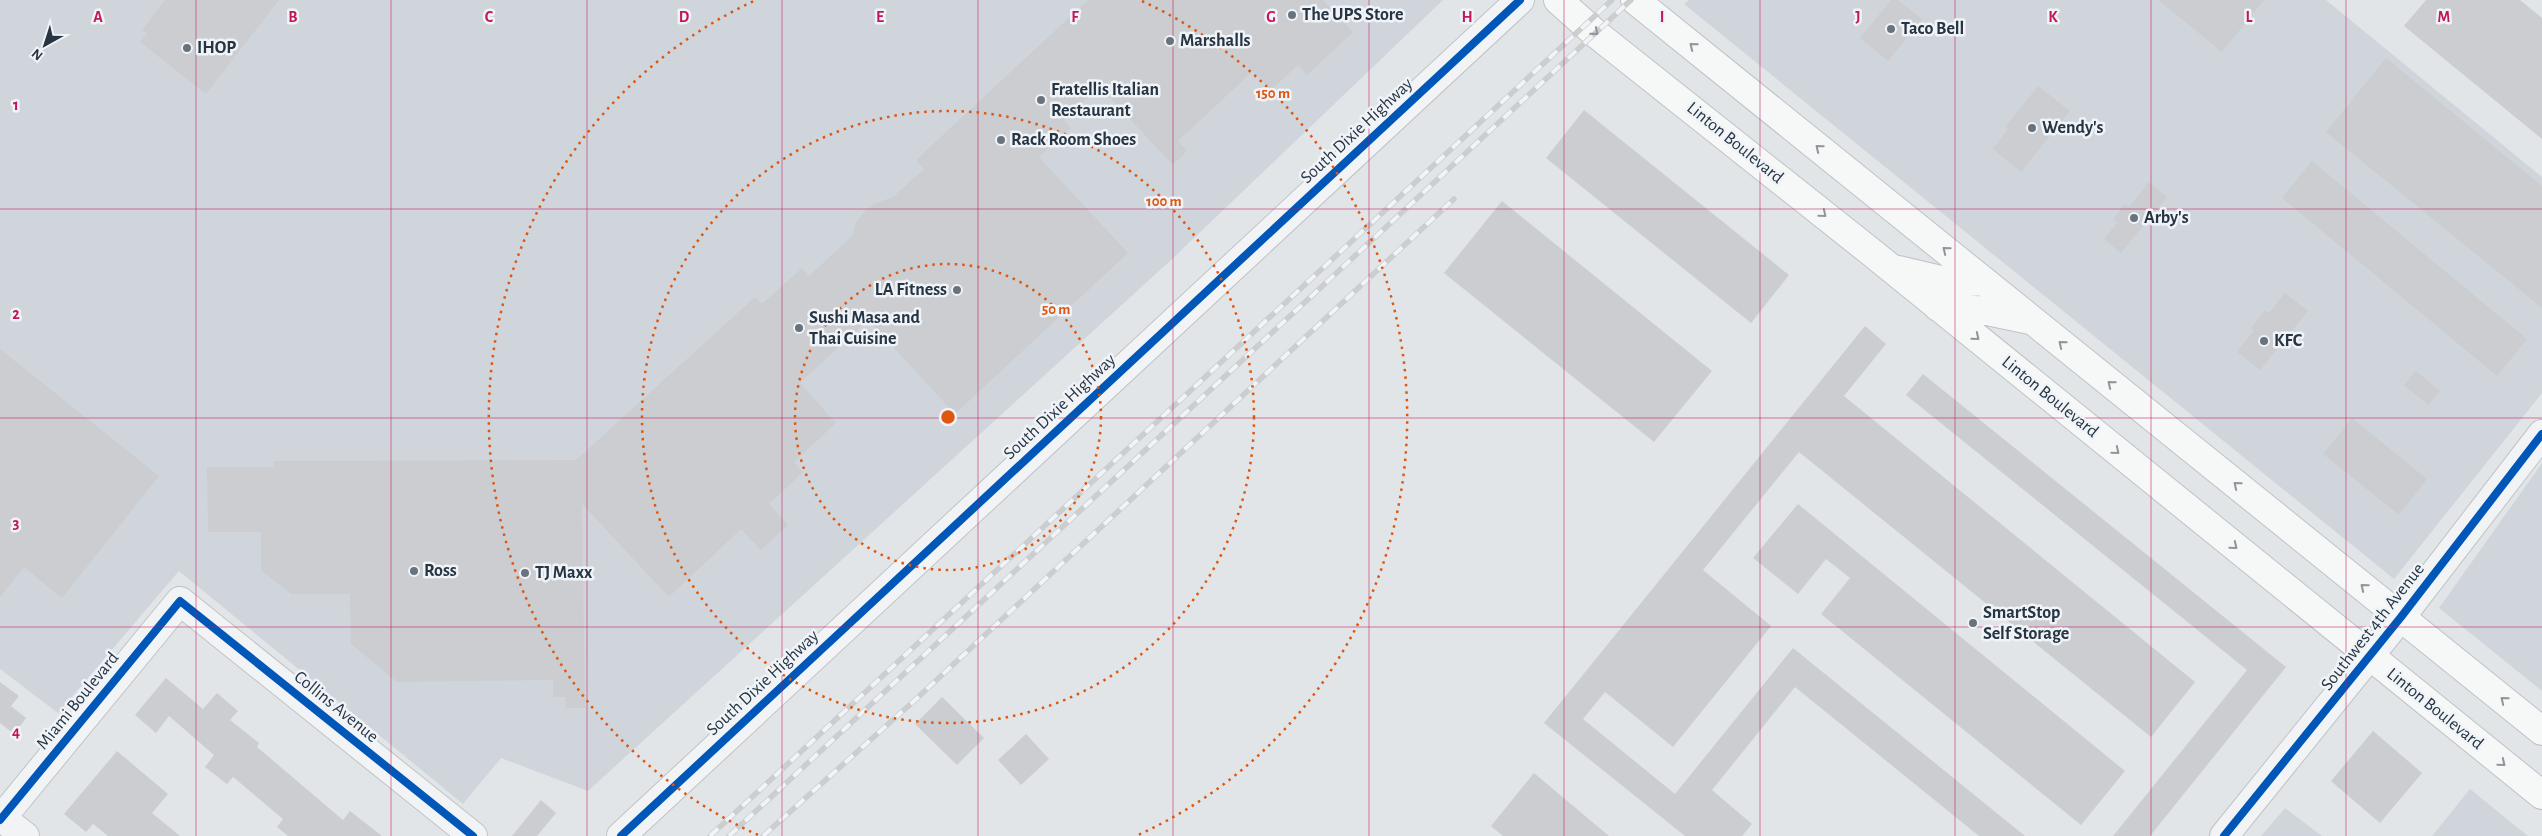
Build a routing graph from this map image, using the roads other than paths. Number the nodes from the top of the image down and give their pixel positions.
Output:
1 (1520, 0) edge
2 (1558, 0) edge
3 (1635, 0) edge
4 (1888, 266) junction
5 (1984, 281) junction
6 (1938, 307) junction
7 (2034, 321) junction
8 (2542, 434) edge
9 (180, 601) joint
10 (2401, 617) junction
11 (2369, 655) junction
12 (2542, 731) edge
13 (2542, 795) edge
14 (1, 819) edge
15 (25, 836) edge
16 (473, 836) edge
17 (621, 836) edge
18 (2224, 836) edge

1 - 17 street, South Dixie Highway
2 -> 4 main road, Linton Boulevard
5 -> 3 main road
4 - 5 main road
4 - 6 main road, Linton Boulevard
5 - 7 main road
6 - 7 main road
6 -> 11 main road, Linton Boulevard
10 -> 7 main road
8 - 10 street, Southwest 4th Avenue
9 - 14 street, Miami Boulevard
9 - 16 street, Collins Avenue
10 - 11 street, Southwest 4th Avenue
12 -> 10 main road
11 -> 13 main road, Linton Boulevard
11 - 18 street, Southwest 4th Avenue
14 - 15 street

